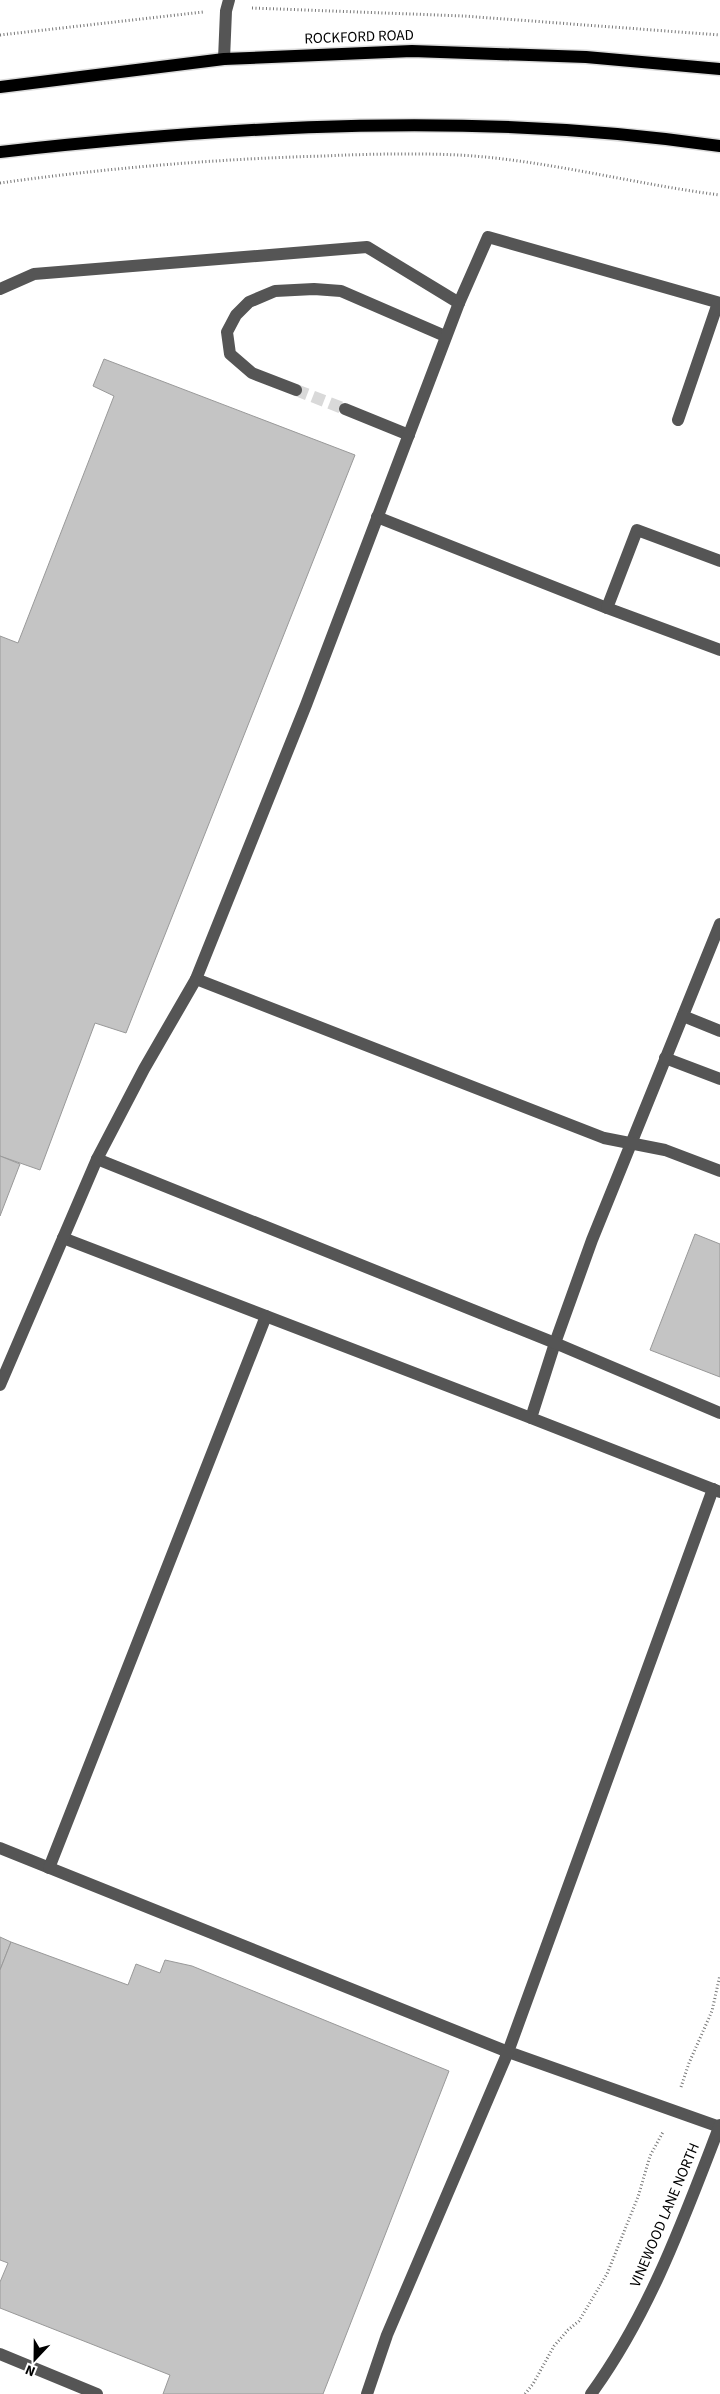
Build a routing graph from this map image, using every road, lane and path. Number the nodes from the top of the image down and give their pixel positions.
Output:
1 (228, 5) edge
2 (0, 35) edge
3 (720, 35) edge
4 (224, 59) junction
5 (720, 69) edge
6 (0, 77) edge
7 (20, 85) junction
8 (0, 88) edge
9 (720, 146) edge
10 (0, 152) edge
11 (0, 183) edge
12 (720, 195) edge
13 (0, 289) edge
14 (459, 303) junction
15 (719, 303) edge
16 (444, 336) junction
17 (296, 390) tunnel mouth
18 (345, 409) tunnel mouth
19 (678, 420) dead end
20 (409, 435) junction
21 (377, 517) junction
22 (720, 561) edge
23 (607, 608) junction
24 (720, 650) edge
25 (720, 924) edge
26 (196, 979) junction
27 (683, 1016) junction
28 (720, 1031) edge
29 (665, 1058) junction
30 (720, 1079) edge
31 (632, 1143) junction
32 (97, 1159) junction
33 (720, 1171) edge
34 (63, 1238) junction
35 (266, 1316) junction
36 (555, 1343) junction
37 (0, 1385) edge
38 (720, 1413) edge
39 (531, 1418) junction
40 (717, 1491) edge
41 (0, 1848) edge
42 (49, 1868) junction
43 (720, 1975) edge
44 (508, 2052) junction
45 (674, 2111) junction
46 (720, 2126) edge
47 (0, 2354) edge
48 (97, 2394) edge
49 (367, 2394) edge
50 (525, 2394) edge
51 (591, 2394) edge

1 - 2 path
1 - 3 path
1 - 4 street
4 - 5 main road, ROCKFORD ROAD
4 - 7 main road, ROCKFORD ROAD
6 - 7 main road
7 - 8 main road, ROCKFORD ROAD
9 - 10 main road
11 - 12 path
13 - 14 street
14 - 15 street
14 - 16 street
15 - 19 street
16 - 17 street
16 - 20 street
18 - 20 street
20 - 21 street
21 - 23 street
21 - 26 street
22 - 23 street
23 - 24 street
25 - 27 street
26 - 31 street
26 - 32 street
27 - 28 street
27 - 29 street
29 - 30 street
29 - 31 street
31 - 33 street
31 - 36 street
32 - 34 street
32 - 36 street
34 - 35 street
34 - 37 street
35 - 39 street
35 - 42 street
36 - 38 street
36 - 39 street
39 - 40 street
40 - 44 street
41 - 42 street
42 - 44 street
43 - 45 path
44 - 45 street
44 - 49 street
45 - 46 street
45 - 50 path
46 - 51 street, VINEWOOD LANE NORTH
47 - 48 street

